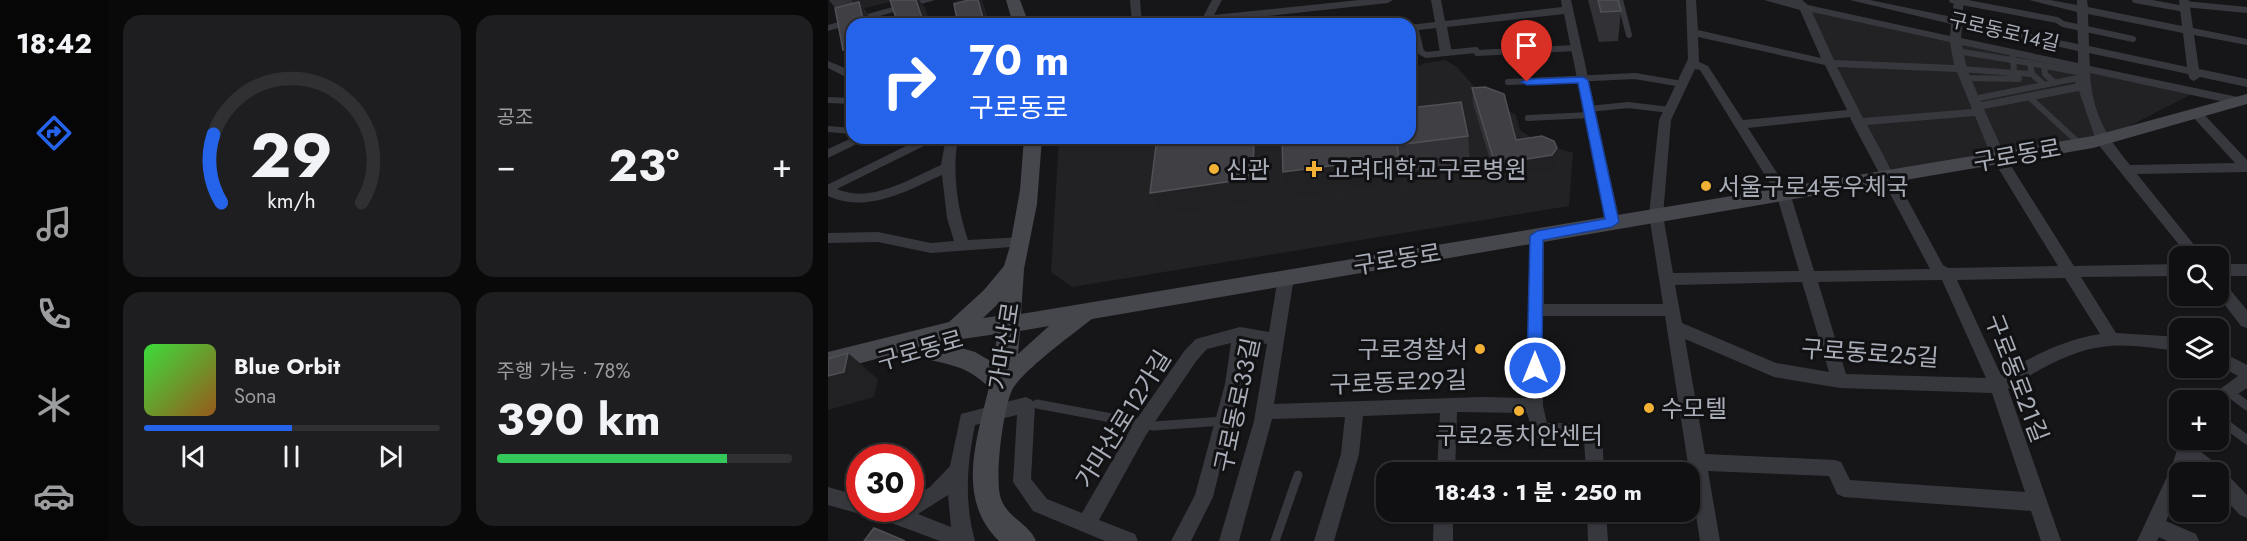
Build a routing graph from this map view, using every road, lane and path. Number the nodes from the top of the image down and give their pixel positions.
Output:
1 (930, 0) edge
2 (1012, 0) edge
3 (1135, 0) edge
4 (1217, 0) edge
5 (1388, 0) edge
6 (1436, 0) edge
7 (1620, 0) edge
8 (1691, 0) edge
9 (1769, 0) edge
10 (1855, 0) edge
11 (1957, 0) edge
12 (2034, 0) edge
13 (2135, 0) edge
14 (1801, 4) edge
15 (1297, 5) edge
16 (1567, 5) edge
17 (2082, 5) edge
18 (2184, 5) edge
19 (2247, 10) edge
20 (864, 18) edge
21 (1019, 18) edge
22 (1136, 18) edge
23 (1208, 18) edge
24 (1219, 18) edge
25 (1956, 21) junction
26 (846, 23) edge
27 (1440, 24) junction
28 (1416, 27) edge
29 (828, 28) edge
30 (2083, 29) junction
31 (2188, 31) junction
32 (1693, 32) junction
33 (1629, 35) dead end
34 (1416, 38) edge
35 (2133, 39) dead end
36 (2247, 42) edge
37 (1956, 45) junction
38 (1576, 48) junction
39 (2084, 48) junction
40 (1446, 53) junction
41 (1986, 55) junction
42 (2013, 56) junction
43 (1692, 63) junction
44 (1830, 63) junction
45 (2030, 63) junction
46 (828, 64) edge
47 (2044, 66) junction
48 (2193, 70) junction
49 (1991, 71) junction
50 (846, 73) edge
51 (2014, 73) junction
52 (1964, 74) junction
53 (2032, 74) junction
54 (2077, 76) junction
55 (1989, 79) junction
56 (2019, 79) junction
57 (1583, 80) junction
58 (1508, 82) dead end
59 (2055, 83) junction
60 (2247, 83) edge
61 (1682, 84) junction
62 (2044, 85) junction
63 (2196, 92) junction
64 (1999, 94) junction
65 (2030, 94) junction
66 (828, 100) edge
67 (2243, 100) edge
68 (846, 101) edge
69 (1977, 106) junction
70 (1670, 110) junction
71 (1589, 112) junction
72 (2196, 113) junction
73 (1528, 118) dead end
74 (1856, 118) junction
75 (1739, 125) junction
76 (828, 129) edge
77 (846, 130) edge
78 (2102, 140) junction
79 (850, 144) edge
80 (920, 144) edge
81 (951, 144) edge
82 (1032, 144) edge
83 (2080, 144) junction
84 (828, 154) edge
85 (1999, 158) junction
86 (948, 167) junction
87 (2247, 167) edge
88 (2126, 170) junction
89 (1891, 177) junction
90 (828, 190) edge
91 (1783, 193) junction
92 (1656, 215) junction
93 (1612, 222) junction
94 (1537, 236) junction
95 (828, 238) edge
96 (1021, 243) junction
97 (963, 246) junction
98 (2188, 246) edge
99 (1014, 269) junction
100 (2169, 270) edge
101 (2229, 270) edge
102 (2247, 270) edge
103 (2070, 273) junction
104 (1947, 275) junction
105 (1286, 277) junction
106 (1809, 278) junction
107 (1666, 279) junction
108 (2229, 299) edge
109 (1089, 309) junction
110 (1535, 310) junction
111 (1671, 310) junction
112 (2247, 322) edge
113 (1011, 324) junction
114 (1674, 327) junction
115 (956, 329) junction
116 (1240, 334) junction
117 (1276, 339) junction
118 (2110, 339) junction
119 (2169, 343) edge
120 (924, 350) junction
121 (828, 362) edge
122 (2229, 363) edge
123 (2247, 373) edge
124 (828, 375) edge
125 (2247, 379) edge
126 (1840, 381) junction
127 (1998, 386) junction
128 (2229, 392) edge
129 (999, 394) junction
130 (2229, 398) edge
131 (1037, 404) dead end
132 (1449, 405) junction
133 (1534, 406) junction
134 (2247, 406) edge
135 (1355, 409) junction
136 (1264, 412) junction
137 (1224, 420) junction
138 (1143, 425) junction
139 (2229, 426) edge
140 (2247, 440) edge
141 (2186, 450) edge
142 (2192, 450) edge
143 (1446, 462) edge
144 (1595, 462) edge
145 (1697, 462) edge
146 (1700, 462) edge
147 (2203, 462) edge
148 (958, 468) junction
149 (1298, 475) dead end
150 (1700, 480) edge
151 (2229, 490) edge
152 (828, 496) edge
153 (846, 501) edge
154 (2036, 502) junction
155 (924, 503) edge
156 (2247, 509) edge
157 (924, 521) edge
158 (1444, 522) edge
159 (1597, 522) edge
160 (1086, 524) junction
161 (2151, 533) edge
162 (963, 541) edge
163 (1022, 541) edge
164 (1128, 541) edge
165 (1181, 541) edge
166 (1229, 541) edge
167 (1275, 541) edge
168 (1324, 541) edge
169 (1443, 541) edge
170 (1598, 541) edge
171 (1710, 541) edge
172 (2050, 541) edge
173 (2189, 541) edge

1 - 20 street
2 - 21 main road
3 - 22 street
4 - 23 street
5 - 15 street
6 - 27 street
7 - 33 lane
8 - 32 street
9 - 14 street, 구로동로14길
10 - 25 street
11 - 25 street
11 - 30 lane
12 - 17 street
13 - 18 lane
14 - 37 street, 구로동로14길
14 - 44 street, 구로동로21길
15 - 24 street
16 - 27 street
16 - 38 street
17 - 30 street
17 - 31 street
18 - 19 lane
18 - 31 street
25 - 37 street
25 - 39 street
26 - 29 street
27 - 28 street
27 - 40 street
30 - 35 lane
30 - 39 street
31 - 36 street
31 - 48 street
32 - 43 street
32 - 44 street
34 - 40 lane
37 - 41 lane
37 - 42 street, 구로동로14길
37 - 52 street
38 - 40 lane
38 - 57 street
39 - 48 street
39 - 54 street
41 - 42 lane
41 - 49 lane
42 - 45 lane
42 - 51 lane
42 - 54 street, 구로동로14길
43 - 61 street
43 - 75 street
44 - 52 street
44 - 74 street, 구로동로21길
45 - 47 lane
45 - 53 lane
46 - 50 street
47 - 54 lane
47 - 59 lane
48 - 60 street
48 - 63 street
49 - 51 lane
49 - 52 lane
51 - 53 lane
51 - 56 lane
52 - 55 lane
52 - 69 street
53 - 62 lane
54 - 59 lane
54 - 63 street, 구로동로14길
54 - 65 street
54 - 78 street
55 - 56 lane
55 - 64 lane
56 - 65 lane
57 - 58 lane
57 - 61 lane
57 - 71 street
59 - 62 lane
61 - 70 street
62 - 65 lane
63 - 67 street, 구로동로14길
64 - 65 lane
64 - 69 lane
65 - 69 street
65 - 83 lane
66 - 68 lane
67 - 72 main road, 구로동로
69 - 74 street
69 - 85 street
70 - 71 lane
70 - 92 street
71 - 73 lane
71 - 93 street
72 - 78 main road, 구로동로
72 - 87 street
74 - 75 street
74 - 89 street, 구로동로21길
75 - 91 street
76 - 77 lane
78 - 83 main road, 구로동로
78 - 88 street
79 - 84 street
80 - 90 lane
81 - 86 street
82 - 96 main road, 가마산로
83 - 85 main road, 구로동로
85 - 89 main road, 구로동로
85 - 103 street
86 - 90 street
86 - 97 street
87 - 88 street
88 - 98 street
89 - 91 main road, 구로동로
89 - 104 street, 구로동로21길
91 - 92 main road, 구로동로
91 - 106 street
92 - 93 main road, 구로동로
92 - 107 street
93 - 94 main road, 구로동로
94 - 105 main road, 구로동로
94 - 110 street
95 - 97 street
96 - 97 street
96 - 99 main road, 가마산로
99 - 113 main road, 가마산로
99 - 115 main road
100 - 103 street, 구로동로21길
101 - 102 street
103 - 104 street, 구로동로21길
103 - 118 street
104 - 106 street
104 - 127 street, 구로동로21길
105 - 109 main road, 구로동로
105 - 117 street, 구로동로33길
106 - 107 street
106 - 126 street
107 - 111 street
108 - 112 street
109 - 113 main road, 구로동로
109 - 129 main road
110 - 111 street
110 - 133 street
111 - 114 street
113 - 115 main road, 구로동로
113 - 120 main road, 구로동로
113 - 129 main road, 가마산로
114 - 126 street, 구로동로25길
114 - 145 street
115 - 121 main road, 구로동로
116 - 117 street, 가마산로12가길
116 - 137 street
116 - 138 street, 가마산로12가길
117 - 136 street, 구로동로33길
118 - 119 street
118 - 127 street
120 - 124 main road, 구로동로
120 - 129 main road
122 - 123 street
125 - 128 street
126 - 127 street, 구로동로25길
127 - 154 street, 구로동로21길
129 - 163 main road, 가마산로
130 - 134 lane
131 - 138 lane
132 - 133 street, 구로동로29길
132 - 135 street, 구로동로29길
132 - 143 street
133 - 144 street
135 - 136 street, 구로동로29길
135 - 168 street
136 - 166 street, 구로동로33길
137 - 138 lane
137 - 165 street
138 - 160 street, 가마산로12가길
139 - 140 lane
141 - 161 street
142 - 147 street
146 - 154 street
148 - 155 street
148 - 160 street
148 - 162 street
149 - 167 lane
150 - 171 street
151 - 156 street
152 - 153 street
154 - 172 street, 구로동로21길
157 - 162 street
158 - 169 street
159 - 170 street
160 - 164 street
161 - 173 street

